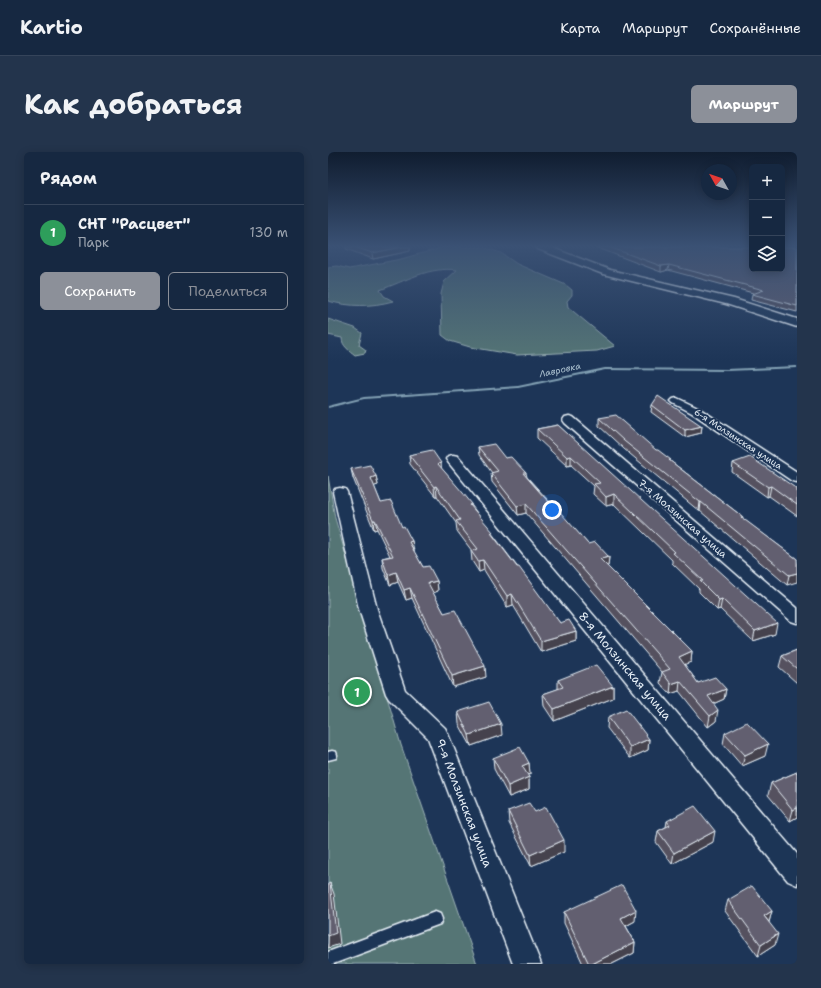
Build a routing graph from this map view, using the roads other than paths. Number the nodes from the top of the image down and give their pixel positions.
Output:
1 (662, 285) edge
2 (797, 323) edge
3 (677, 401) dead end
4 (569, 420) dead end
5 (453, 459) dead end
6 (797, 478) edge
7 (340, 492) dead end
8 (797, 617) edge
9 (797, 873) edge
10 (435, 919) dead end
11 (328, 959) edge
12 (527, 964) edge

1 - 2 highway
3 - 6 street, 6-я Молзинская улица
4 - 8 street, 7-я Молзинская улица
5 - 9 street, 8-я Молзинская улица
7 - 12 street, 9-я Молзинская улица
10 - 11 lane

